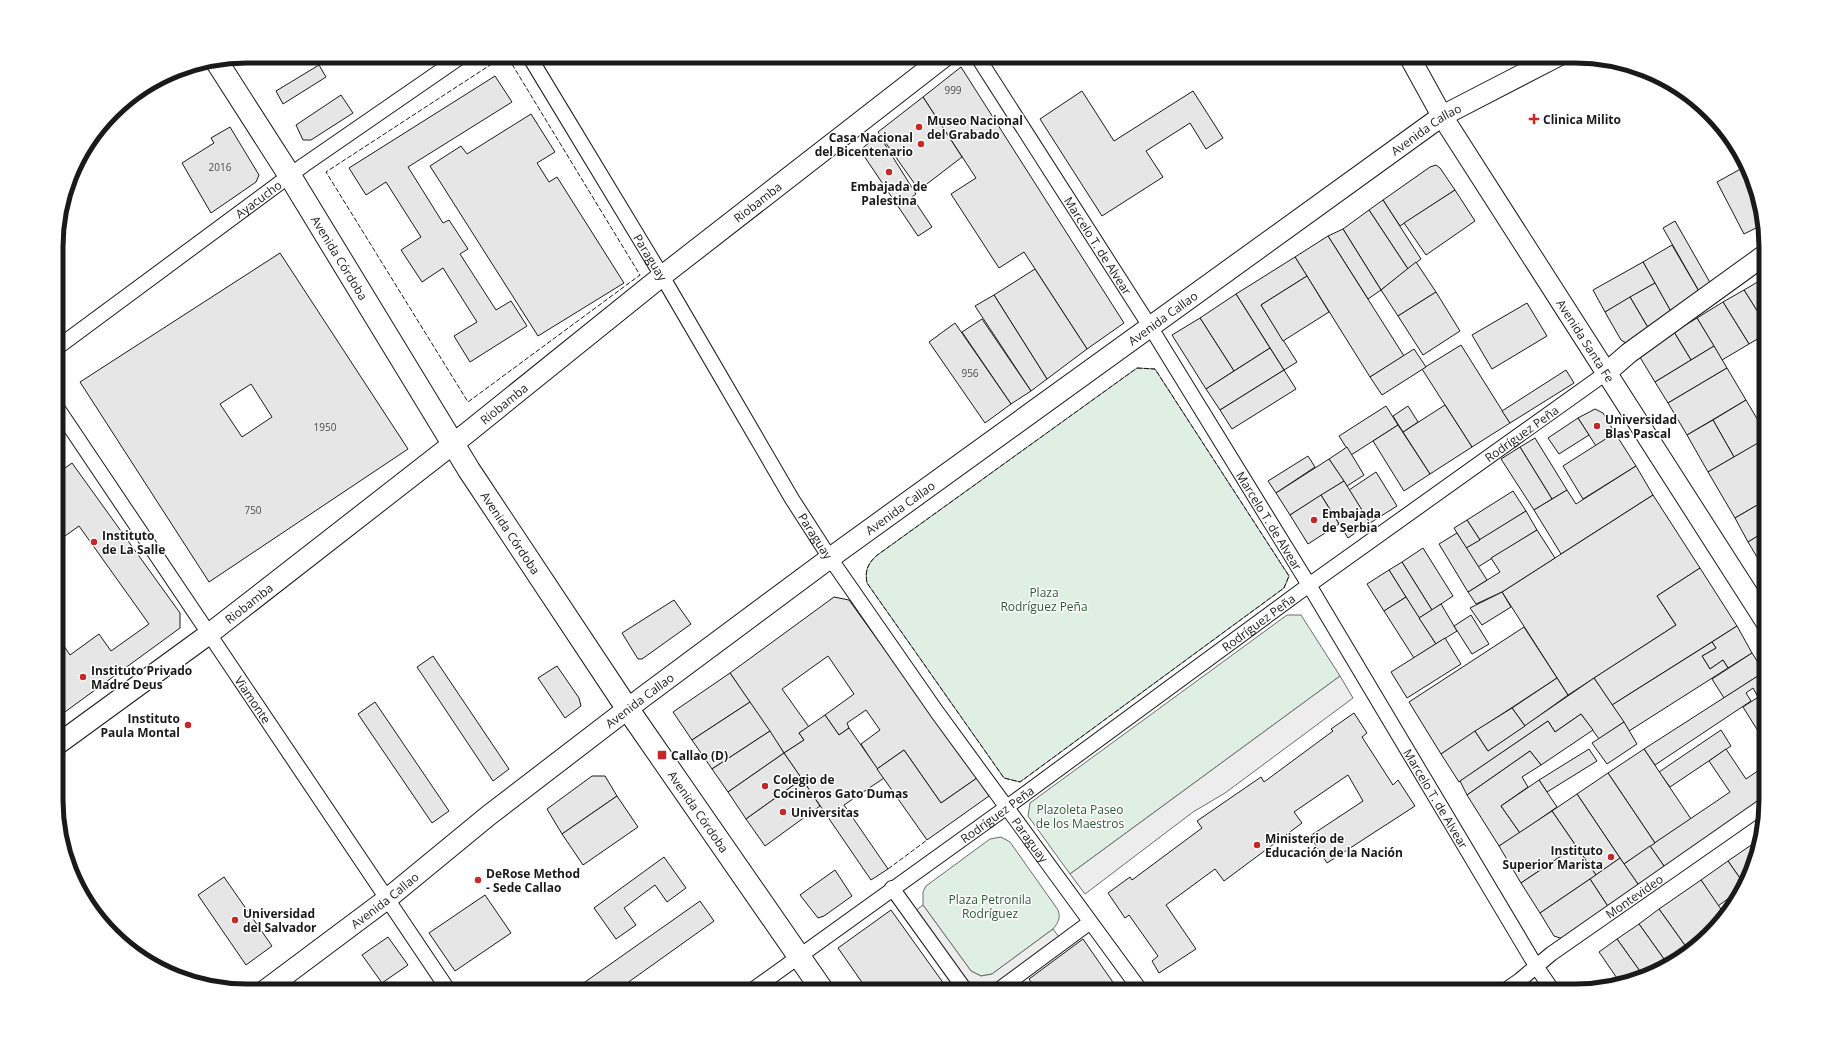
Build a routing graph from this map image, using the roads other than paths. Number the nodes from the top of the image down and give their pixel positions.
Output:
1 (452, 63) edge
2 (533, 63) edge
3 (936, 63) edge
4 (981, 63) edge
5 (1413, 63) edge
6 (1544, 63) edge
7 (219, 66) edge
8 (1442, 116) junction
9 (290, 176) junction
10 (1759, 259) edge
11 (662, 276) junction
12 (1151, 328) junction
13 (63, 343) edge
14 (1606, 373) junction
15 (63, 416) edge
16 (453, 444) junction
17 (830, 558) junction
18 (1309, 585) junction
19 (1759, 611) edge
20 (209, 634) junction
21 (627, 708) junction
22 (63, 740) edge
23 (1007, 807) junction
24 (1759, 809) edge
25 (892, 888) junction
26 (387, 899) junction
27 (1090, 923) junction
28 (799, 956) junction
29 (1536, 966) junction
30 (273, 984) edge
31 (445, 984) edge
32 (761, 984) edge
33 (818, 984) edge
34 (961, 984) edge
35 (1007, 984) edge
36 (1136, 984) edge
37 (1514, 984) edge
38 (1549, 984) edge

1 - 9 street, Ayacucho
2 - 11 street, Paraguay
3 - 11 main road, Riobamba
4 - 12 street, Marcelo T. de Alvear
5 - 8 main road, Avenida Santa Fe
6 - 8 main road, Avenida Callao
7 - 9 main road, Avenida Córdoba
8 - 12 main road, Avenida Callao
8 - 14 main road, Avenida Santa Fe
9 - 13 street, Ayacucho
9 - 16 main road, Avenida Córdoba
10 - 14 main road, Rodríguez Peña
11 - 16 main road, Riobamba
11 - 17 street, Paraguay
12 - 17 main road, Avenida Callao
12 - 18 street, Marcelo T. de Alvear
14 - 18 street, Rodríguez Peña
14 - 19 main road, Avenida Santa Fe
15 - 20 street, Viamonte
16 - 20 main road, Riobamba
16 - 21 main road, Avenida Córdoba
17 - 21 main road, Avenida Callao
17 - 23 street, Paraguay
18 - 23 street, Rodríguez Peña
18 - 29 street, Marcelo T. de Alvear
20 - 22 main road, Riobamba
20 - 26 street, Viamonte
21 - 26 main road, Avenida Callao
21 - 28 main road, Avenida Córdoba
23 - 25 street, Rodríguez Peña
23 - 27 street, Paraguay
24 - 29 street, Montevideo
25 - 28 street, Rodríguez Peña
25 - 34 street
26 - 30 main road, Avenida Callao
26 - 31 street, Viamonte
27 - 35 street
27 - 36 street, Paraguay
28 - 32 street, Rodríguez Peña
28 - 33 main road, Avenida Córdoba
29 - 37 street, Montevideo
29 - 38 street, Marcelo T. de Alvear

